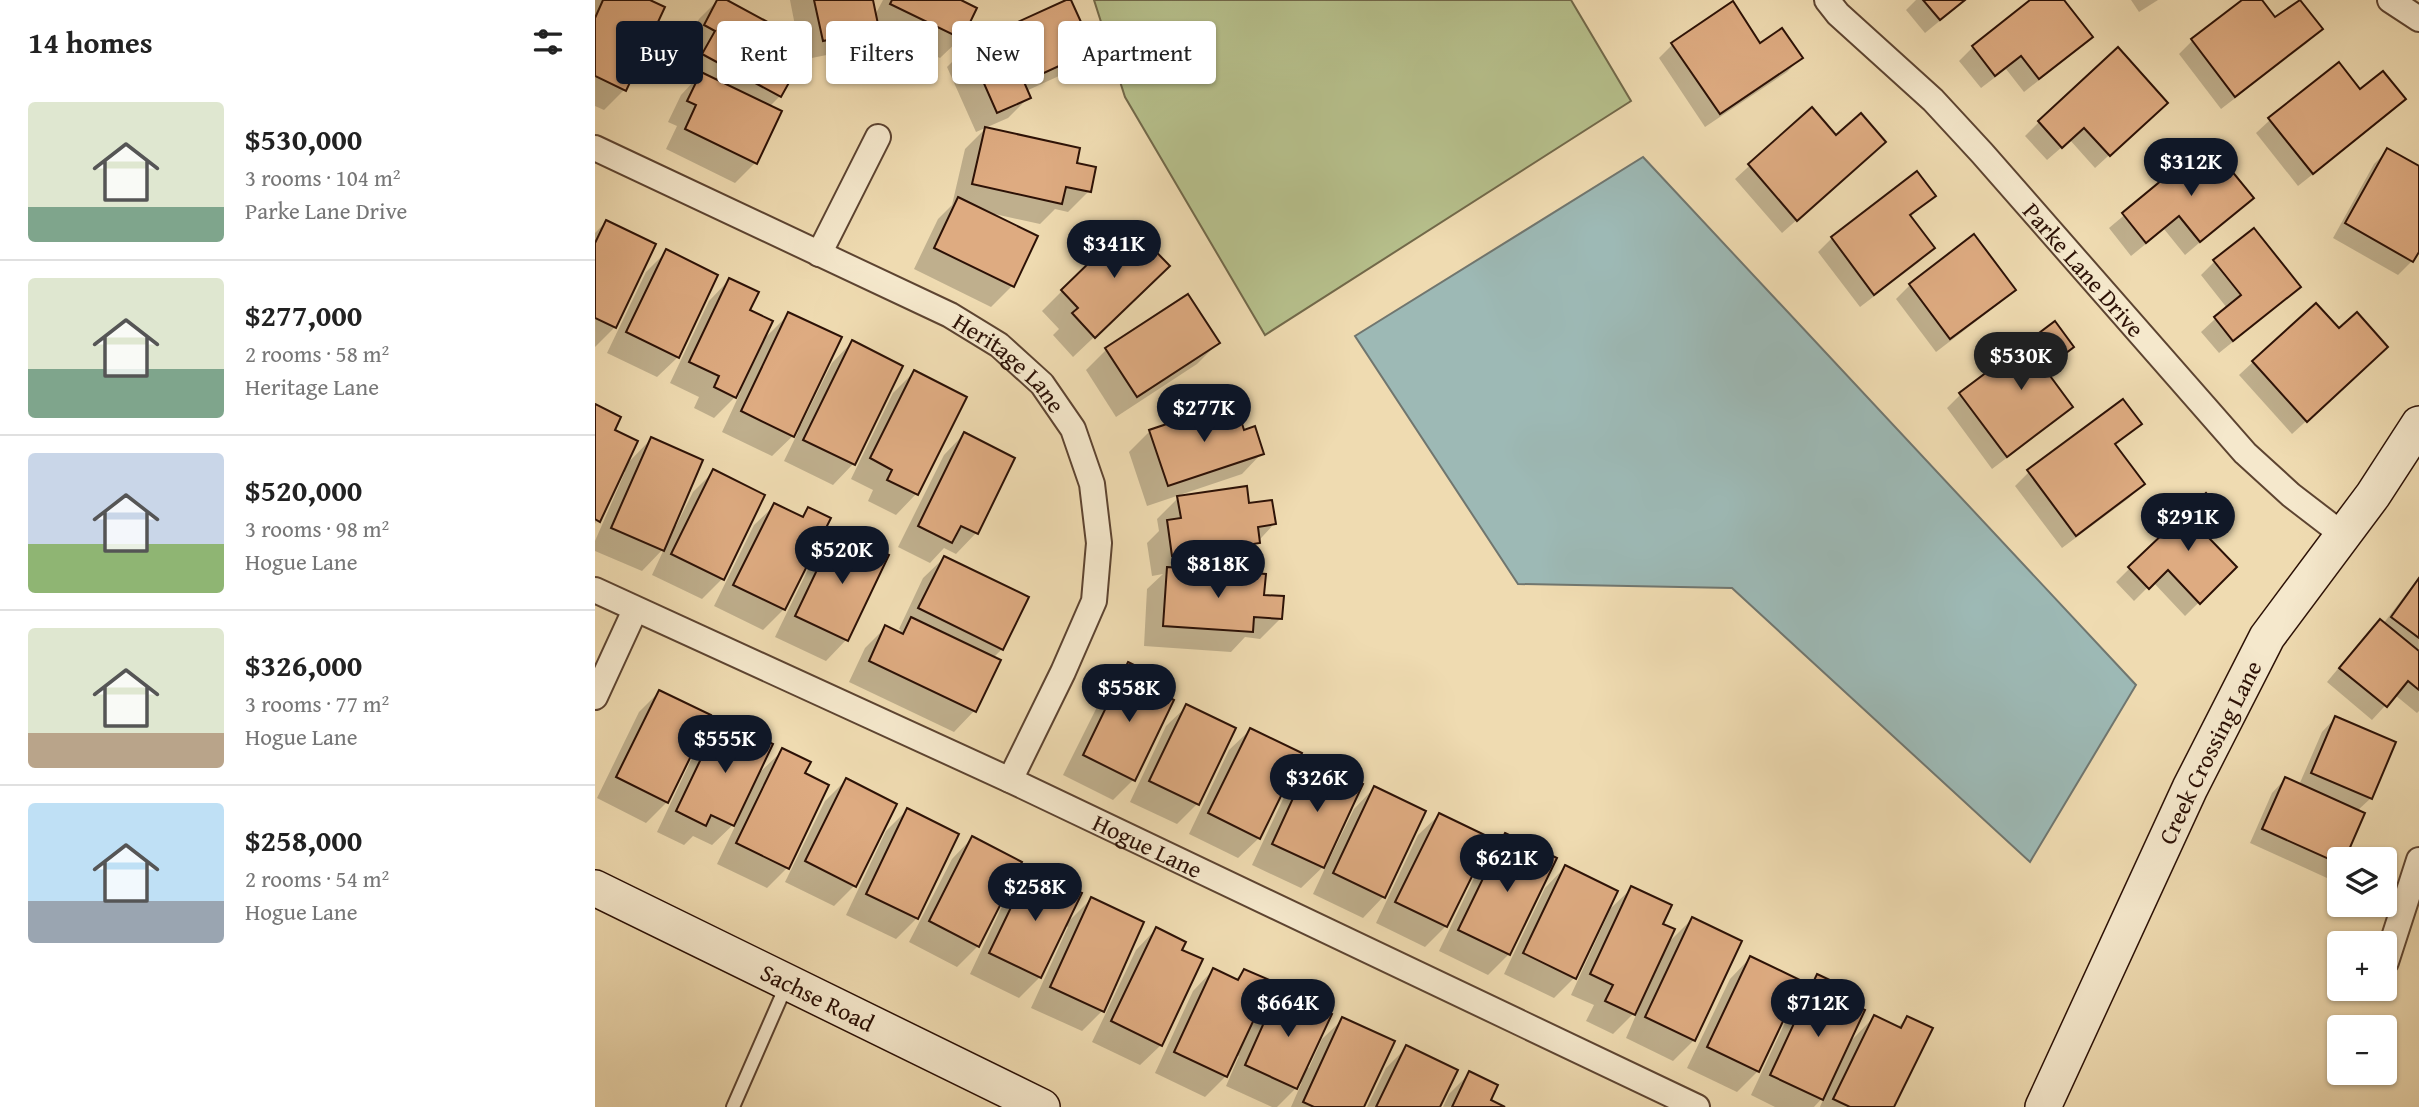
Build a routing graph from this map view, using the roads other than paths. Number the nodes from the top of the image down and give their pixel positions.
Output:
1 (1827, 0) edge
2 (2390, 0) edge
3 (2419, 19) edge
4 (878, 137) dead end
5 (595, 148) edge
6 (819, 254) junction
7 (2419, 424) edge
8 (2343, 535) junction
9 (595, 590) edge
10 (635, 610) junction
11 (595, 697) edge
12 (1010, 780) junction
13 (2419, 860) edge
14 (595, 888) edge
15 (2396, 931) edge
16 (788, 982) junction
17 (733, 1107) edge
18 (1042, 1107) edge
19 (1697, 1107) edge
20 (2043, 1107) edge

1 - 8 street, Parke Lane Drive
2 - 3 street
4 - 6 street
5 - 6 street, Heritage Lane
6 - 12 street, Heritage Lane
7 - 8 street, Creek Crossing Lane
8 - 20 street, Creek Crossing Lane
9 - 10 street, Hogue Lane
10 - 11 street
10 - 12 street, Hogue Lane
12 - 19 street, Hogue Lane
13 - 15 street
14 - 16 street, Sachse Road
16 - 17 lane
16 - 18 street, Sachse Road

